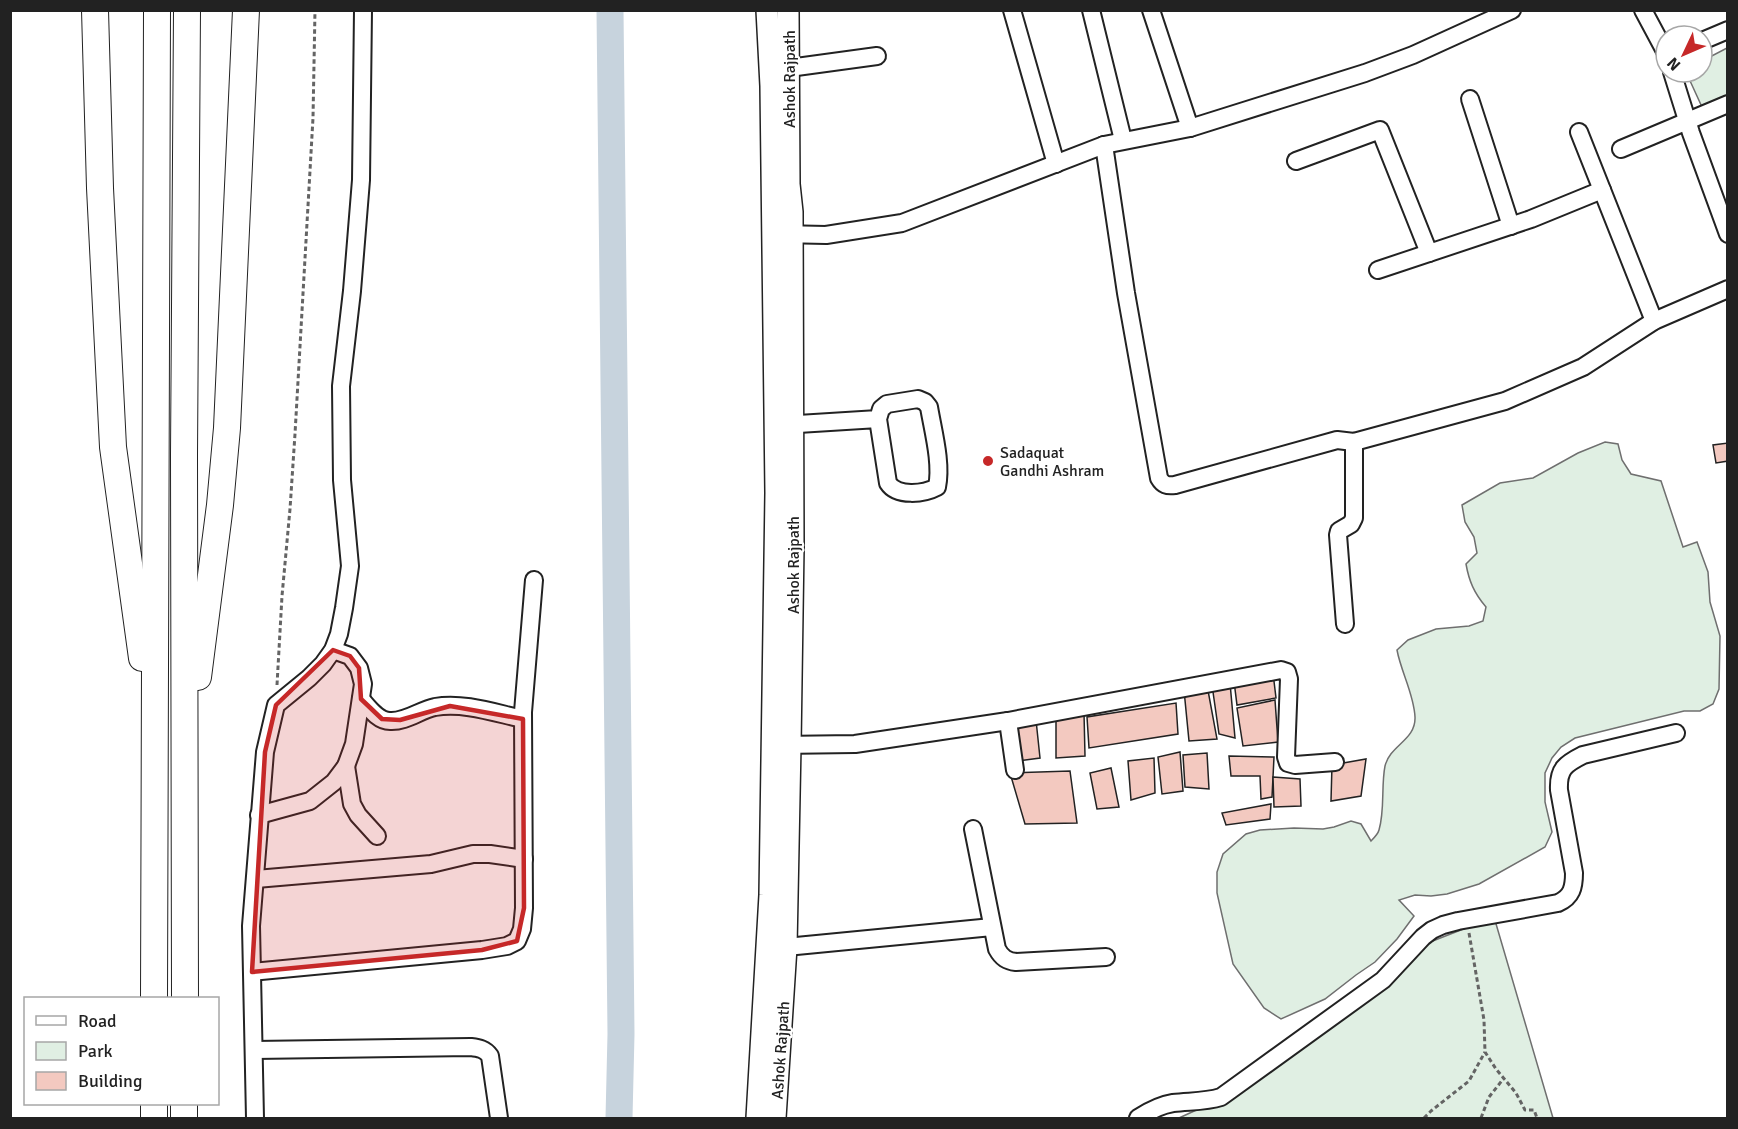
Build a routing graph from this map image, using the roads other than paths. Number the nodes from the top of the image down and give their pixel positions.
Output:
1 (95, 10) edge
2 (157, 10) edge
3 (187, 10) edge
4 (246, 10) edge
5 (363, 10) edge
6 (767, 10) edge
7 (788, 10) edge
8 (1012, 10) edge
9 (1090, 10) edge
10 (1151, 10) edge
11 (1512, 10) edge
12 (1643, 10) edge
13 (1728, 30) edge
14 (1654, 31) edge
15 (1714, 36) edge
16 (877, 56) dead end
17 (789, 68) junction
18 (1676, 84) edge
19 (1470, 99) dead end
20 (1728, 104) edge
21 (1687, 122) junction
22 (1190, 128) junction
23 (1579, 132) dead end
24 (1124, 140) junction
25 (1104, 145) junction
26 (1621, 148) dead end
27 (1296, 162) dead end
28 (1056, 164) junction
29 (1602, 190) junction
30 (1511, 226) junction
31 (782, 234) junction
32 (1728, 234) edge
33 (1429, 253) junction
34 (1378, 270) dead end
35 (1728, 290) edge
36 (1654, 321) junction
37 (878, 419) junction
38 (784, 425) junction
39 (1354, 442) junction
40 (534, 580) dead end
41 (1345, 624) dead end
42 (333, 650) junction
43 (361, 699) junction
44 (523, 719) junction
45 (1008, 721) junction
46 (1676, 733) dead end
47 (781, 745) junction
48 (154, 751) junction
49 (1335, 762) dead end
50 (346, 766) junction
51 (1015, 770) dead end
52 (185, 785) junction
53 (259, 815) junction
54 (973, 829) dead end
55 (377, 836) dead end
56 (524, 859) junction
57 (256, 879) junction
58 (992, 927) junction
59 (777, 945) junction
60 (1106, 957) dead end
61 (252, 972) junction
62 (154, 997) edge
63 (184, 997) edge
64 (254, 1050) junction
65 (255, 1119) edge
66 (499, 1119) edge
67 (757, 1119) edge
68 (776, 1119) edge
69 (1138, 1119) edge

1 - 48 highway
2 - 48 highway
3 - 52 highway
4 - 52 highway
5 - 42 street
6 - 31 main road, Ashok Rajpath
7 - 17 main road, Ashok Rajpath
8 - 28 street
9 - 24 street
10 - 22 street
11 - 22 street
12 - 14 street
13 - 15 street
16 - 17 street
17 - 31 main road, Ashok Rajpath
18 - 21 street
19 - 30 street
20 - 21 street
21 - 26 street
21 - 32 street
22 - 24 street
23 - 29 street
24 - 25 street
25 - 28 street
25 - 39 street
27 - 33 street
28 - 31 street
29 - 30 street
29 - 36 street
30 - 33 street
31 - 38 main road, Ashok Rajpath
33 - 34 street
35 - 36 street
36 - 39 street
37 - 37 street
37 - 38 street
38 - 47 main road, Ashok Rajpath
39 - 41 street
40 - 44 street
42 - 43 street
42 - 53 street
43 - 44 street
43 - 50 street
44 - 56 street
45 - 47 street
45 - 49 street
45 - 51 street
46 - 69 street
47 - 59 main road, Ashok Rajpath
48 - 62 highway
50 - 53 street
50 - 55 street
52 - 63 highway
53 - 57 street
54 - 58 street
56 - 57 street
56 - 61 street
57 - 61 street
58 - 59 street
58 - 60 street
59 - 67 main road, Ashok Rajpath
59 - 68 main road, Ashok Rajpath
61 - 64 street
64 - 65 street
64 - 66 street

